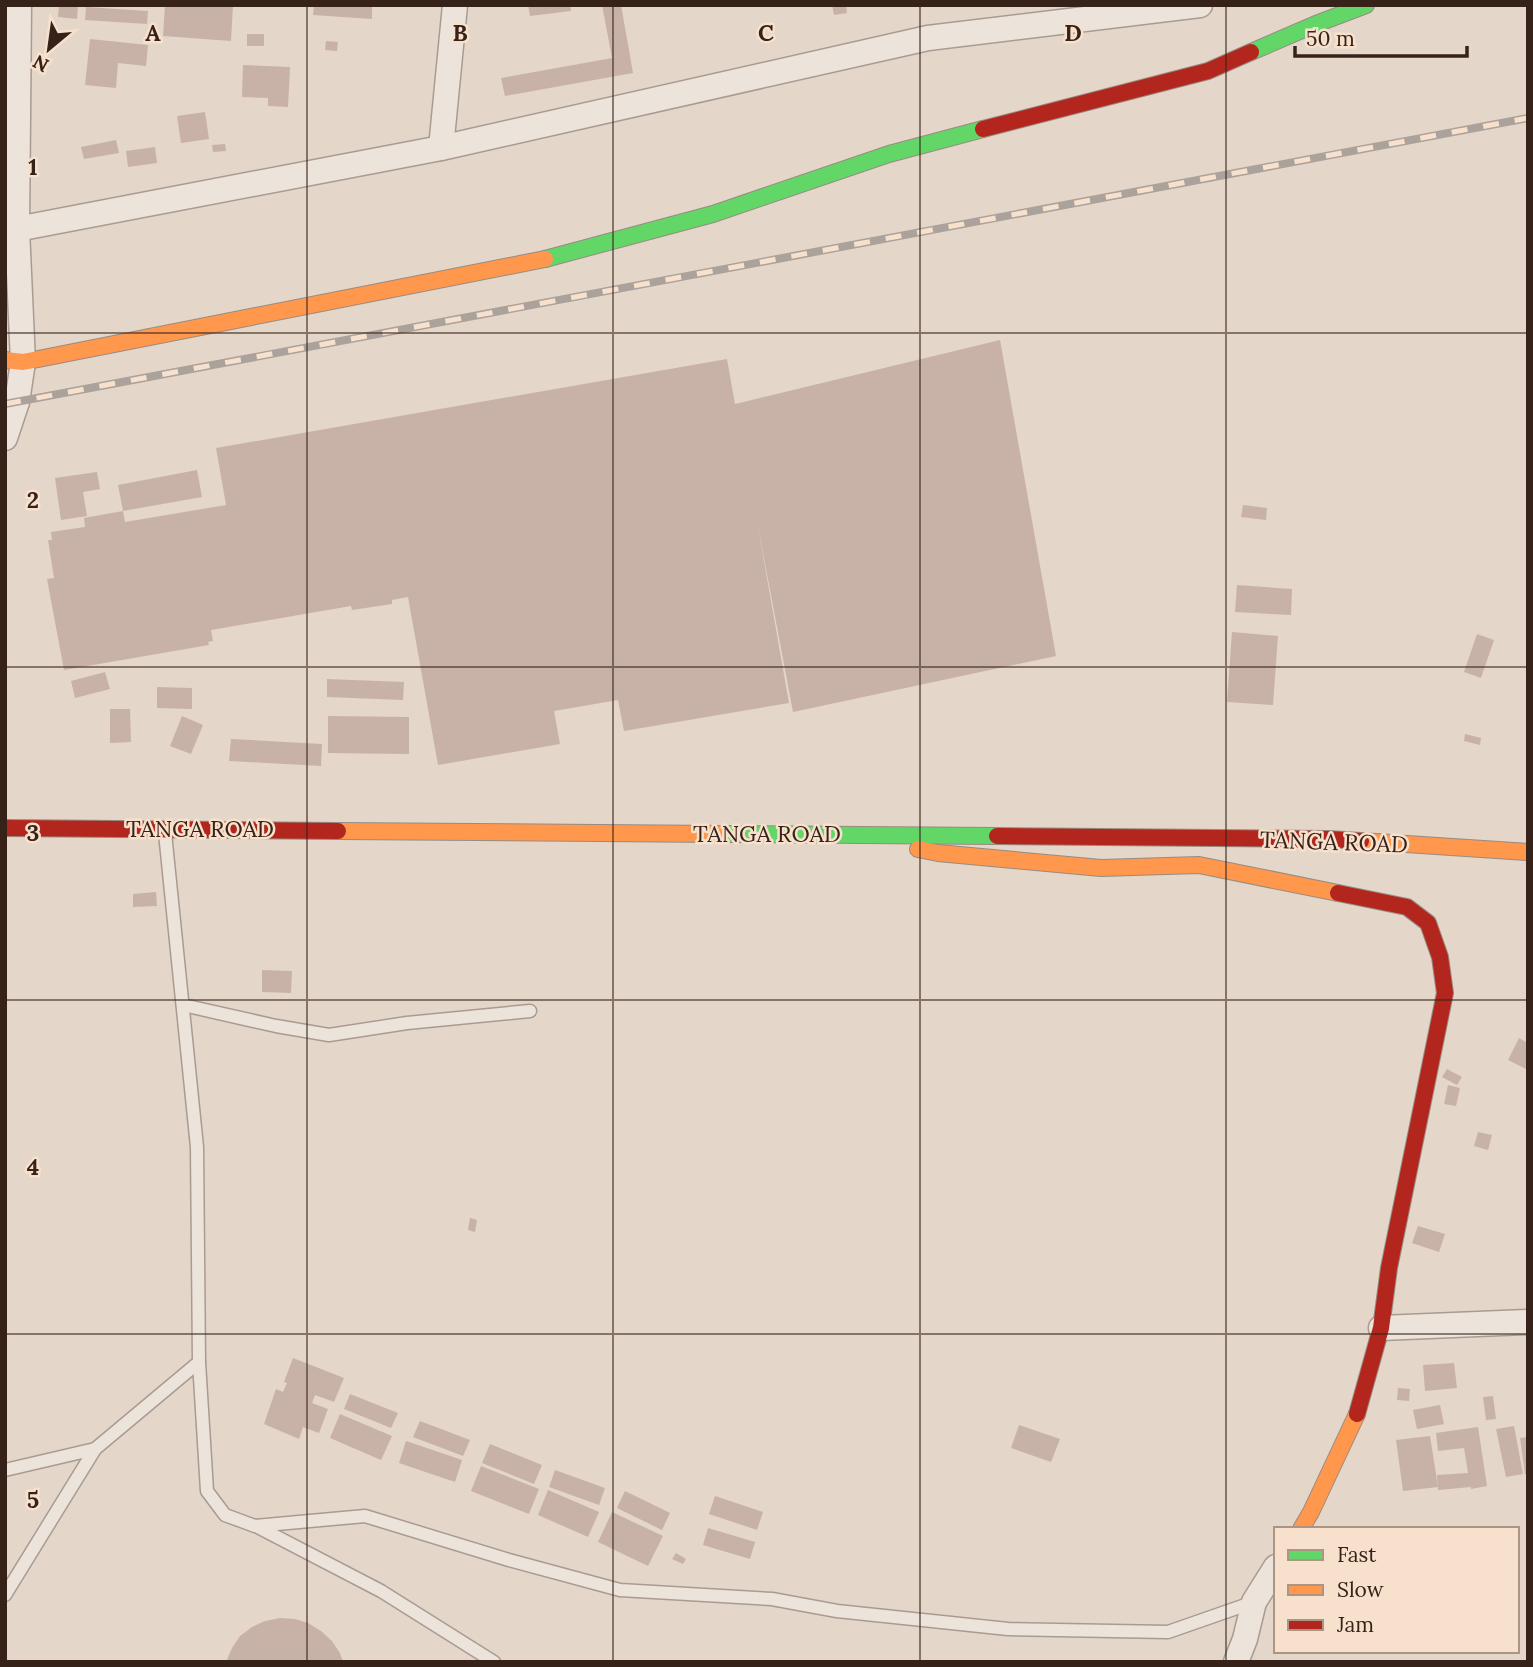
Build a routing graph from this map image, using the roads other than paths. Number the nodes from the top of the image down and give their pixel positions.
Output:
1 (19, 5) edge
2 (455, 5) edge
3 (1200, 5) edge
4 (1366, 5) edge
5 (442, 148) junction
6 (17, 229) junction
7 (14, 361) edge
8 (5, 438) edge
9 (5, 828) edge
10 (165, 829) junction
11 (836, 835) junction
12 (1528, 852) edge
13 (183, 1005) junction
14 (530, 1011) dead end
15 (1528, 1322) edge
16 (1381, 1328) junction
17 (199, 1362) junction
18 (95, 1449) junction
19 (5, 1470) edge
20 (256, 1526) junction
21 (1302, 1527) edge
22 (1274, 1570) edge
23 (5, 1595) edge
24 (1254, 1602) junction
25 (1243, 1654) edge
26 (494, 1662) edge

1 - 6 street
2 - 5 street
3 - 5 street
4 - 7 main road
5 - 6 street
6 - 7 street
7 - 8 street
9 - 10 main road, TANGA ROAD
10 - 11 main road, TANGA ROAD
10 - 13 lane
11 - 12 main road, TANGA ROAD
11 - 16 main road
13 - 14 lane
13 - 17 lane
15 - 16 street
16 - 21 main road
17 - 18 lane
17 - 20 lane
18 - 19 lane
18 - 23 lane
20 - 24 lane
20 - 26 lane
22 - 24 street
24 - 25 street

